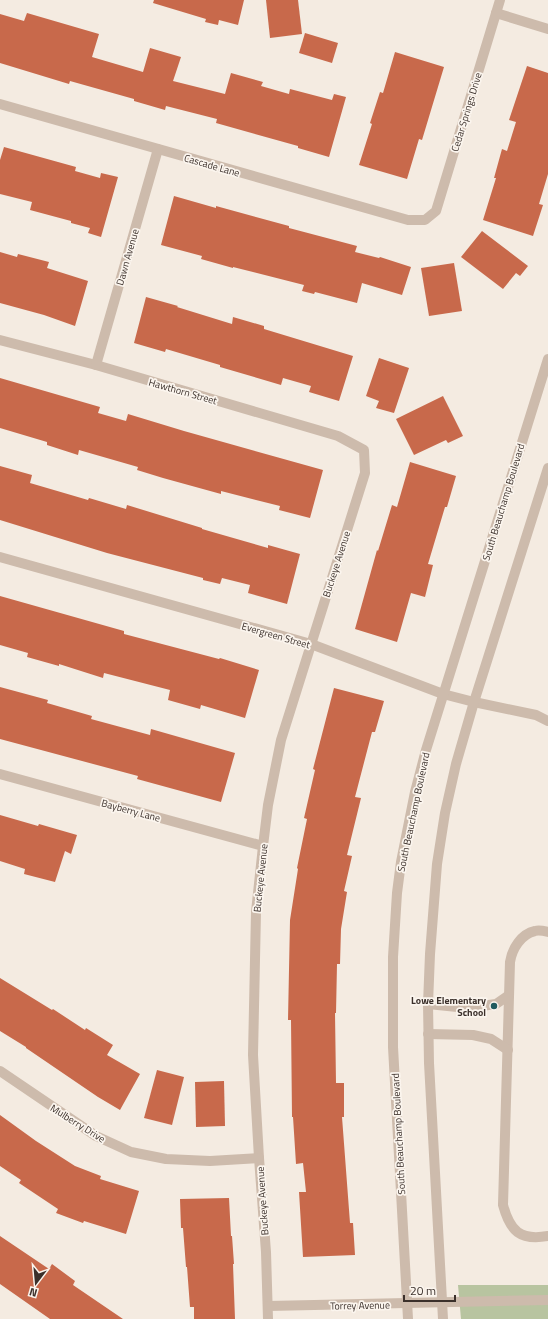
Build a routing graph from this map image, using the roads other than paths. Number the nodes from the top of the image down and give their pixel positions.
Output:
1 (500, 0) edge
2 (496, 13) junction
3 (548, 29) edge
4 (0, 104) edge
5 (158, 149) junction
6 (425, 220) joint
7 (0, 340) edge
8 (548, 359) edge
9 (96, 365) junction
10 (364, 450) joint
11 (548, 468) edge
12 (0, 557) edge
13 (311, 644) junction
14 (443, 694) junction
15 (474, 702) junction
16 (548, 721) edge
17 (0, 774) edge
18 (263, 846) junction
19 (548, 932) edge
20 (509, 995) junction
21 (428, 1004) junction
22 (428, 1034) junction
23 (508, 1050) junction
24 (0, 1071) edge
25 (259, 1158) junction
26 (548, 1236) edge
27 (548, 1300) edge
28 (443, 1303) junction
29 (408, 1304) junction
30 (268, 1306) junction
31 (268, 1319) edge
32 (408, 1319) edge
33 (443, 1319) edge

1 - 2 street, Cedar Springs Drive
2 - 3 street
2 - 6 street, Cedar Springs Drive
4 - 5 street, Cascade Lane
5 - 6 street, Cascade Lane
5 - 9 street, Dawn Avenue
7 - 9 street, Hawthorn Street
8 - 14 street, South Beauchamp Boulevard
9 - 10 street, Hawthorn Street
10 - 13 street, Buckeye Avenue
11 - 15 street
12 - 13 street, Evergreen Street
13 - 14 street, Evergreen Street
13 - 18 street, Buckeye Avenue
14 - 15 street, Evergreen Street
14 - 29 street, South Beauchamp Boulevard
15 - 16 street, Evergreen Street
15 - 21 street
17 - 18 street, Bayberry Lane
18 - 25 street, Buckeye Avenue
19 - 20 street
20 - 21 street
20 - 23 street
21 - 22 street
22 - 23 street
22 - 28 street
23 - 26 street
24 - 25 street, Mulberry Drive
25 - 30 street, Buckeye Avenue
27 - 28 street, Torrey Avenue
28 - 29 street, Torrey Avenue
28 - 33 street
29 - 30 street, Torrey Avenue
29 - 32 street, South Beauchamp Boulevard
30 - 31 street, Buckeye Avenue

